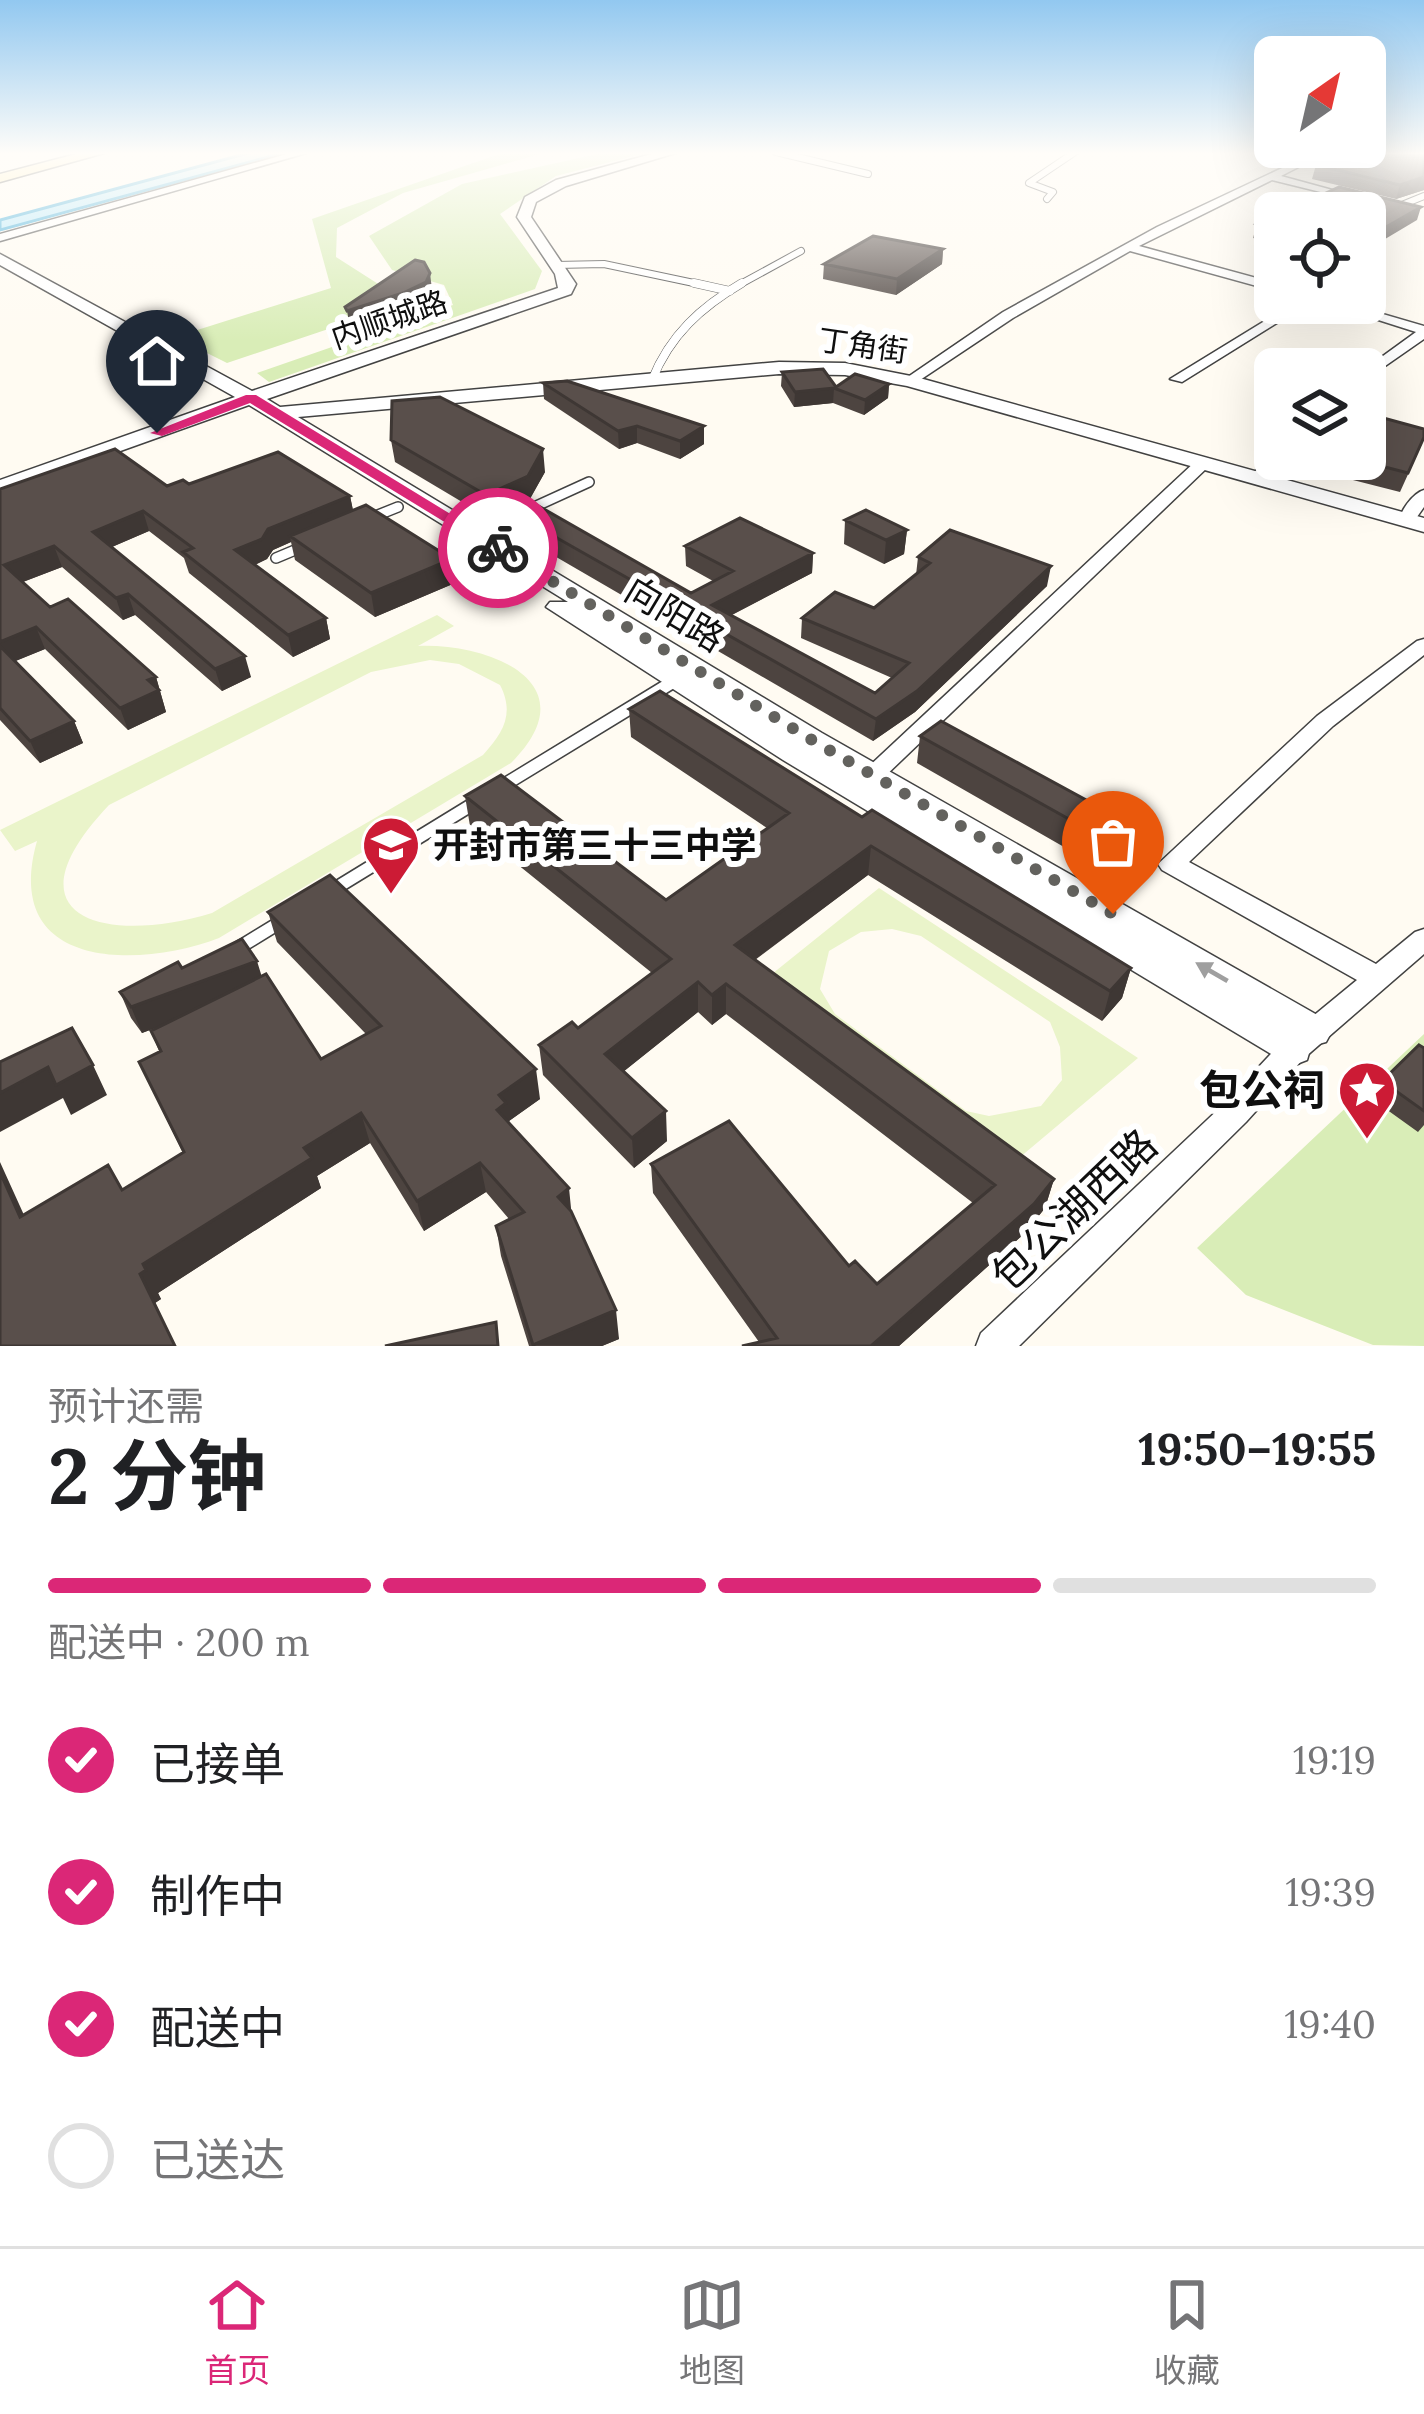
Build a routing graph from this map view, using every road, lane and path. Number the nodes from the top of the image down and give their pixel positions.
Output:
1 (82, 215) edge
2 (525, 215) edge
3 (1195, 215) edge
4 (0, 238) edge
5 (1129, 247) junction
6 (801, 251) dead end
7 (0, 259) edge
8 (556, 265) junction
9 (0, 272) edge
10 (1254, 281) edge
11 (730, 291) junction
12 (1386, 320) edge
13 (1268, 324) edge
14 (1424, 332) edge
15 (1386, 360) edge
16 (1177, 379) dead end
17 (652, 380) junction
18 (908, 380) junction
19 (249, 406) junction
20 (1202, 463) junction
21 (1254, 477) edge
22 (1265, 480) edge
23 (589, 482) dead end
24 (0, 487) edge
25 (1424, 495) edge
26 (398, 506) junction
27 (1415, 522) edge
28 (357, 524) edge
29 (475, 534) junction
30 (316, 541) edge
31 (276, 558) dead end
32 (1424, 645) edge
33 (676, 680) junction
34 (873, 775) junction
35 (315, 901) edge
36 (295, 914) edge
37 (1424, 939) edge
38 (235, 950) edge
39 (1376, 977) junction
40 (1304, 1040) junction
41 (994, 1346) edge

1 - 4 street
2 - 8 street, 内顺城路
3 - 5 street
5 - 10 street
5 - 18 street
6 - 11 lane
7 - 19 street, 向阳路
8 - 11 lane
8 - 19 street, 内顺城路
9 - 19 street, 向阳路
11 - 17 lane
12 - 14 street
13 - 16 street
14 - 15 street
17 - 18 street, 丁角街
17 - 19 street, 丁角街
18 - 20 street, 丁角街
19 - 24 street, 内顺城路
19 - 26 street, 向阳路
19 - 29 street, 向阳路
20 - 21 street, 丁角街
20 - 34 street
22 - 27 street, 丁角街
23 - 29 lane
25 - 27 street
26 - 28 lane
26 - 33 street, 向阳路
29 - 34 street, 向阳路
30 - 31 lane
32 - 39 street
33 - 35 lane
33 - 40 street, 向阳路
40 -> 34 street, 向阳路
36 - 38 lane
37 - 39 street, 包公湖西路
39 - 40 street, 包公湖西路
40 - 41 street, 包公湖西路

